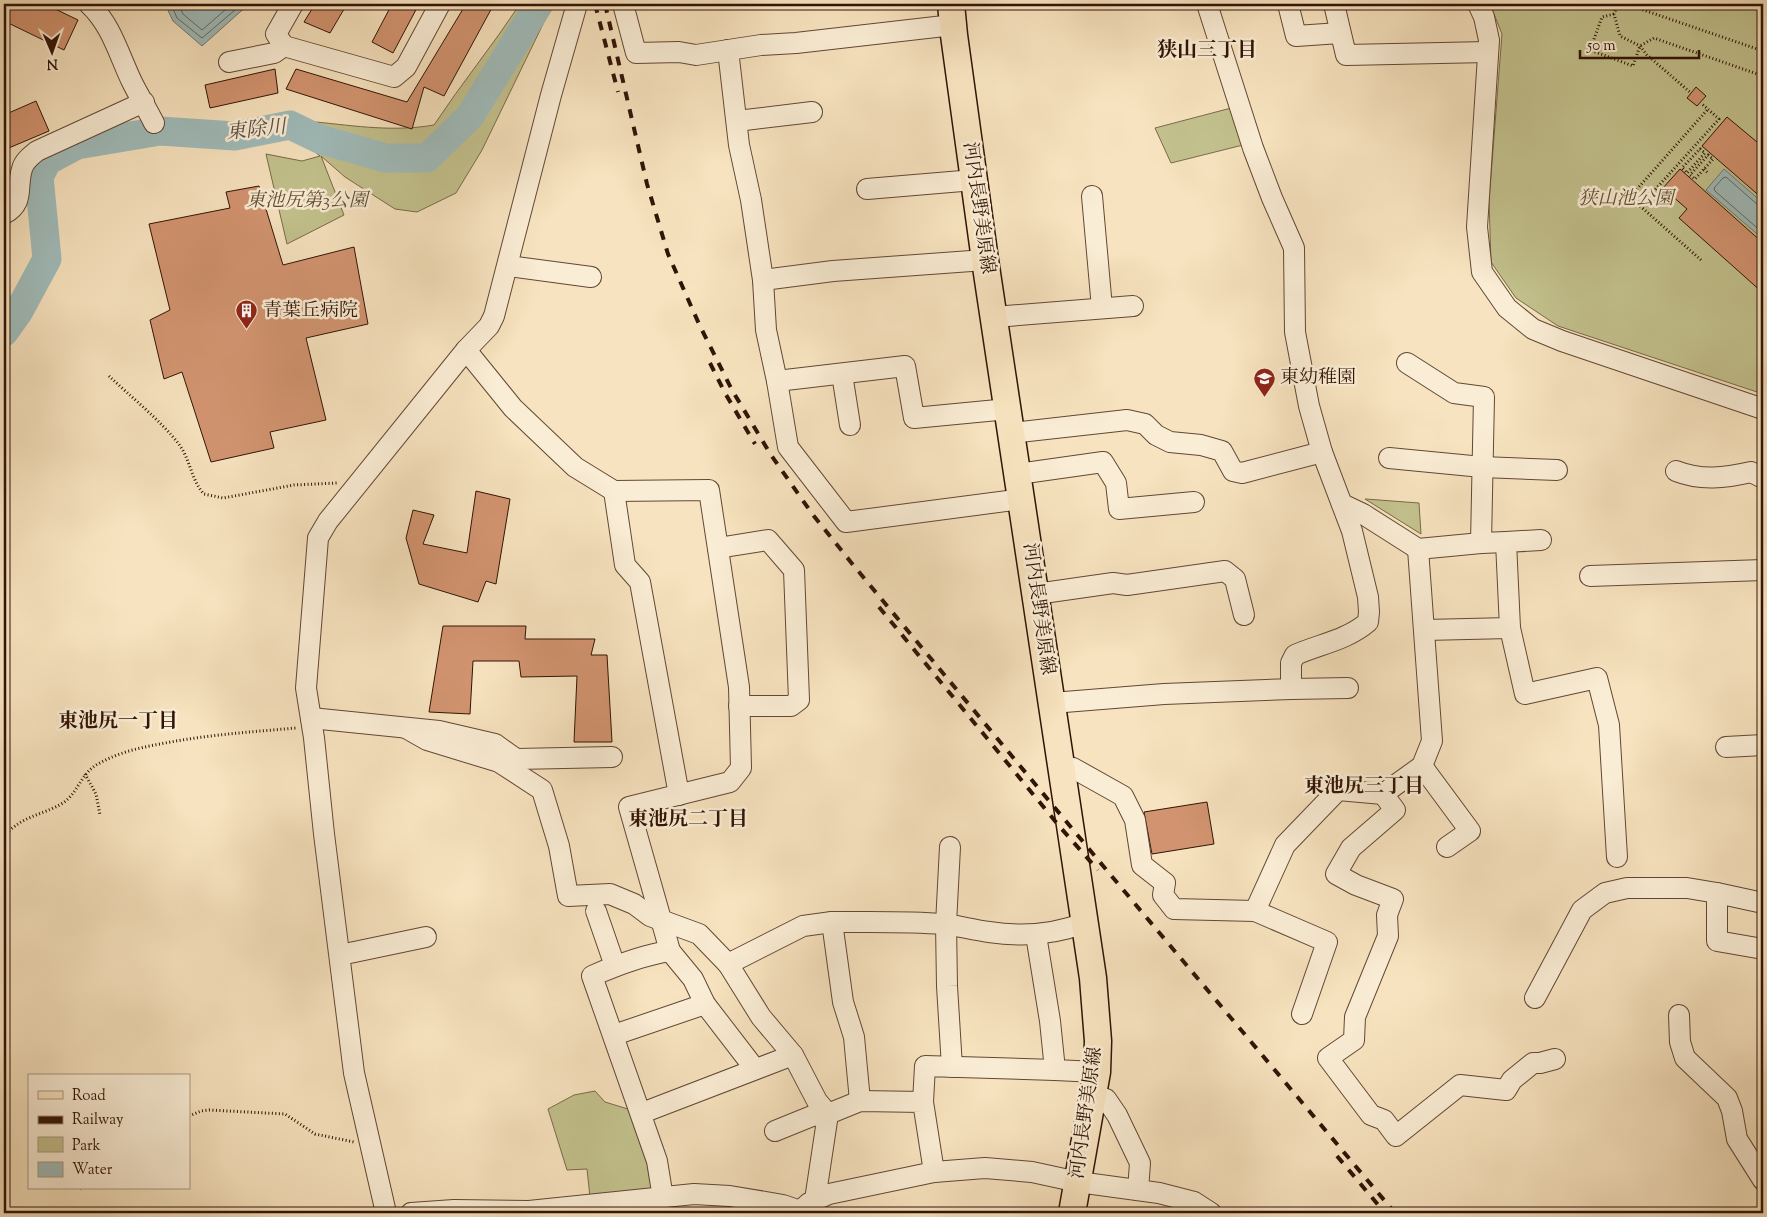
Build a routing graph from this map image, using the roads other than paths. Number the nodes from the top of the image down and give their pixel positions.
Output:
1 (89, 4) edge
2 (293, 4) edge
3 (440, 4) edge
4 (577, 4) edge
5 (623, 4) edge
6 (1207, 4) edge
7 (1288, 4) edge
8 (1334, 4) edge
9 (1478, 4) edge
10 (952, 14) edge
11 (1340, 33) junction
12 (284, 46) junction
13 (728, 50) junction
14 (1488, 52) junction
15 (229, 62) dead end
16 (144, 102) junction
17 (812, 112) dead end
18 (737, 122) junction
19 (154, 123) dead end
20 (974, 180) junction
21 (867, 189) dead end
22 (1092, 196) dead end
23 (4, 214) edge
24 (985, 260) junction
25 (508, 266) junction
26 (591, 277) dead end
27 (763, 280) junction
28 (1133, 306) dead end
29 (1102, 308) junction
30 (994, 317) junction
31 (466, 350) junction
32 (1407, 362) dead end
33 (842, 374) junction
34 (777, 381) junction
35 (1763, 409) edge
36 (1010, 421) junction
37 (850, 425) dead end
38 (1322, 452) junction
39 (1389, 458) dead end
40 (1482, 467) junction
41 (1557, 470) dead end
42 (1676, 471) dead end
43 (1763, 478) edge
44 (1020, 486) junction
45 (614, 491) junction
46 (1194, 502) dead end
47 (1342, 504) junction
48 (1541, 540) dead end
49 (1506, 542) junction
50 (1481, 543) junction
51 (718, 548) junction
52 (1418, 549) junction
53 (1763, 570) edge
54 (1590, 576) dead end
55 (1036, 594) junction
56 (1244, 615) dead end
57 (1510, 628) junction
58 (1424, 630) junction
59 (1348, 688) dead end
60 (1291, 689) junction
61 (1052, 703) junction
62 (739, 706) junction
63 (311, 722) junction
64 (406, 728) junction
65 (1763, 744) edge
66 (1726, 747) dead end
67 (612, 757) dead end
68 (1422, 766) junction
69 (1062, 770) junction
70 (1383, 794) junction
71 (679, 795) junction
72 (1447, 846) dead end
73 (950, 847) dead end
74 (1617, 857) dead end
75 (1717, 893) junction
76 (1763, 904) edge
77 (1255, 910) junction
78 (596, 911) dead end
79 (661, 920) junction
80 (832, 922) junction
81 (1084, 923) junction
82 (946, 924) junction
83 (1036, 935) junction
84 (426, 937) dead end
85 (1763, 949) edge
86 (670, 951) junction
87 (340, 955) junction
88 (728, 964) junction
89 (614, 966) junction
90 (1535, 998) dead end
91 (705, 1004) junction
92 (1302, 1014) dead end
93 (1679, 1015) dead end
94 (614, 1036) junction
95 (793, 1055) junction
96 (1555, 1059) dead end
97 (952, 1067) junction
98 (756, 1069) junction
99 (1055, 1070) junction
100 (1095, 1084) junction
101 (860, 1101) junction
102 (923, 1102) junction
103 (642, 1113) junction
104 (828, 1114) junction
105 (775, 1131) dead end
106 (934, 1172) junction
107 (1763, 1180) edge
108 (1078, 1182) junction
109 (1138, 1190) junction
110 (663, 1198) junction
111 (805, 1208) edge
112 (596, 1209) edge
113 (386, 1213) edge
114 (411, 1213) edge
115 (1072, 1213) edge
116 (1212, 1213) edge

1 - 16 street
2 - 12 street
3 - 12 street
4 - 25 street
5 - 13 street
6 - 38 street
7 - 11 street
8 - 11 street
9 - 14 street
10 - 13 street
10 - 20 main road, 河内長野美原線
11 - 14 street
12 - 15 street
13 - 18 street
14 - 35 street
16 - 19 street
16 - 23 street
17 - 18 street
18 - 27 street
20 - 21 street
20 - 24 main road, 河内長野美原線
22 - 29 street
24 - 27 street
24 - 30 main road, 河内長野美原線
25 - 26 street
25 - 31 street
27 - 34 street
28 - 29 street
29 - 30 street
30 - 36 main road, 河内長野美原線
31 - 45 street
31 - 63 street
32 - 40 street
33 - 34 street
33 - 36 street
33 - 37 street
34 - 44 street
36 - 38 street
36 - 44 main road, 河内長野美原線
38 - 47 street
39 - 40 street
40 - 41 street
40 - 50 street
42 - 43 street
44 - 46 street
44 - 55 main road, 河内長野美原線
45 - 51 street
45 - 71 street
47 - 52 street
47 - 60 street
48 - 49 street
49 - 50 street
49 - 57 street
50 - 52 street
51 - 62 street
51 - 62 street
52 - 58 street
53 - 54 street
55 - 56 street
55 - 61 main road, 河内長野美原線
57 - 58 street
57 - 74 street
58 - 68 street
59 - 60 street
60 - 61 street
61 - 69 main road, 河内長野美原線
62 - 71 street
63 - 64 street
63 - 87 street
64 - 67 street
64 - 79 street
65 - 66 street
68 - 70 street
68 - 72 street
69 - 77 street
69 - 81 main road, 河内長野美原線
70 - 77 street
70 - 96 street
71 - 79 street
73 - 82 street
75 - 76 street
75 - 85 street
75 - 90 street
77 - 92 street
78 - 89 street
79 - 86 street
79 - 88 street
80 - 82 street
80 - 88 street
80 - 101 street
81 - 83 street
81 - 100 main road, 河内長野美原線
82 - 83 street
82 - 97 street
83 - 99 street
84 - 87 street
86 - 89 street
86 - 91 street
87 - 113 street
88 - 95 street
89 - 94 street
91 - 94 street
91 - 98 street
93 - 107 street
94 - 103 street
95 - 98 street
95 - 104 street
97 - 99 street
97 - 102 street
98 - 103 street
99 - 100 street
100 - 108 main road, 河内長野美原線
100 - 109 street
101 - 102 street
101 - 104 street
102 - 106 street
103 - 110 street
104 - 105 street
104 - 111 street
106 - 108 street
106 - 111 street
108 - 109 street
108 - 115 main road, 河内長野美原線
109 - 116 street
110 - 111 street
110 - 112 street
112 - 114 street

